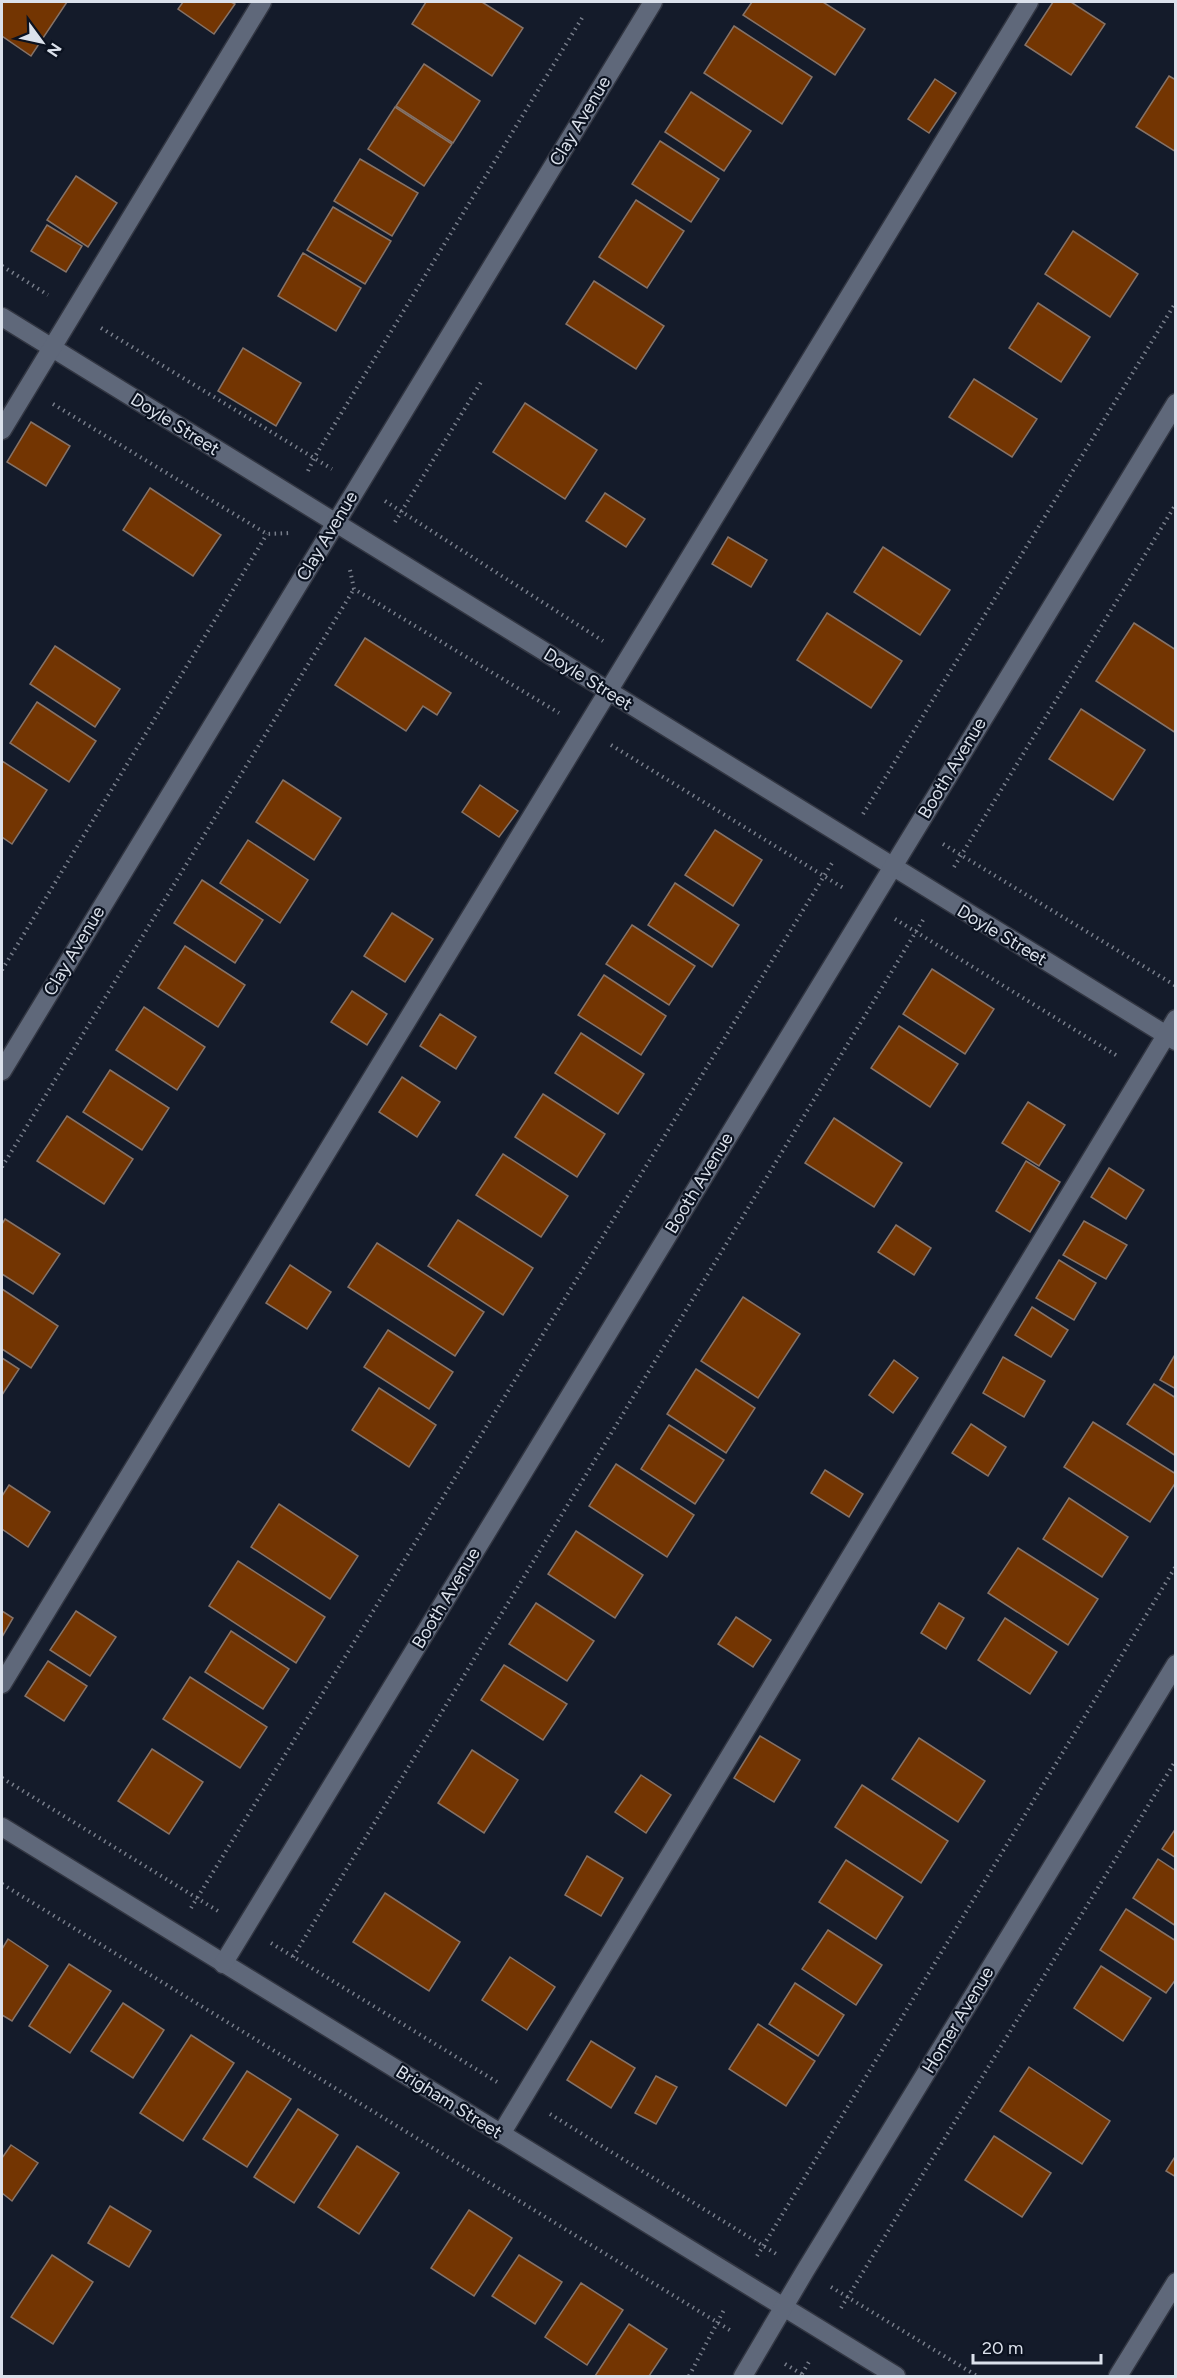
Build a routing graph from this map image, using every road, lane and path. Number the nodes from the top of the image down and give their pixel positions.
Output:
1 (262, 2) edge
2 (653, 2) edge
3 (1029, 2) edge
4 (582, 18) dead end
5 (2, 266) edge
6 (1176, 302) edge
7 (74, 311) junction
8 (2, 317) edge
9 (51, 348) junction
10 (483, 379) dead end
11 (1176, 403) edge
12 (2, 430) edge
13 (314, 458) junction
14 (358, 484) junction
15 (299, 500) junction
16 (1176, 504) edge
17 (402, 512) junction
18 (335, 523) junction
19 (290, 532) dead end
20 (267, 534) dead end
21 (372, 545) junction
22 (354, 589) dead end
23 (629, 658) junction
24 (608, 691) junction
25 (855, 805) dead end
26 (865, 811) junction
27 (913, 833) junction
28 (847, 840) junction
29 (961, 855) junction
30 (892, 868) junction
31 (938, 896) junction
32 (2, 970) edge
33 (1176, 986) edge
34 (1176, 1019) edge
35 (1171, 1038) edge
36 (2, 1071) edge
37 (2, 1167) edge
38 (1176, 1566) edge
39 (1176, 1664) edge
40 (2, 1684) edge
41 (1176, 1760) edge
42 (2, 1778) edge
43 (2, 1827) edge
44 (2, 1884) edge
45 (197, 1898) junction
46 (245, 1928) junction
47 (175, 1934) junction
48 (293, 1957) junction
49 (223, 1964) junction
50 (523, 2097) junction
51 (501, 2134) junction
52 (763, 2246) junction
53 (805, 2271) junction
54 (741, 2282) junction
55 (1176, 2282) edge
56 (848, 2297) junction
57 (783, 2307) junction
58 (717, 2321) junction
59 (826, 2334) junction
60 (758, 2348) junction
61 (689, 2376) edge
62 (743, 2376) edge
63 (802, 2376) edge
64 (896, 2376) edge
65 (977, 2376) edge
66 (1118, 2376) edge

1 - 7 street
2 - 14 street, Clay Avenue
3 - 23 street
4 - 13 path
5 - 7 path
6 - 26 path
7 - 9 street
7 - 13 path
8 - 9 street, Doyle Street
9 - 12 street
9 - 15 street, Doyle Street
10 - 17 path
11 - 27 street, Booth Avenue
13 - 14 path
13 - 15 path
14 - 17 path
14 - 18 street, Clay Avenue
15 - 18 street, Doyle Street
15 - 19 path
16 - 29 path
17 - 21 path
17 - 23 path
18 - 21 street, Doyle Street
18 - 36 street, Clay Avenue
20 - 32 path
21 - 24 street, Doyle Street
22 - 37 path
23 - 24 street
24 - 28 street, Doyle Street
24 - 40 street
25 - 26 path
26 - 27 path
26 - 28 path
27 - 29 path
27 - 30 street, Booth Avenue
28 - 30 street, Doyle Street
28 - 45 path
29 - 31 path
29 - 33 path
30 - 31 street, Doyle Street
30 - 46 street, Booth Avenue
31 - 35 street, Doyle Street
31 - 48 path
34 - 35 street
35 - 50 street
38 - 52 path
39 - 53 street, Homer Avenue
41 - 56 path
42 - 45 path
43 - 47 street, Brigham Street
44 - 58 path
45 - 46 path
45 - 47 path
46 - 48 path
46 - 49 street, Booth Avenue
47 - 49 street, Brigham Street
48 - 50 path
49 - 51 street, Brigham Street
50 - 51 street
50 - 52 path
51 - 54 street, Brigham Street
52 - 53 path
52 - 54 path
53 - 56 path
53 - 57 street, Homer Avenue
54 - 57 street, Brigham Street
54 - 58 path
55 - 66 street
56 - 59 path
56 - 65 path
57 - 59 street, Brigham Street
57 - 60 street, Homer Avenue
58 - 60 path
58 - 61 path
59 - 63 path
59 - 64 street, Brigham Street
60 - 62 street, Homer Avenue
60 - 63 path

